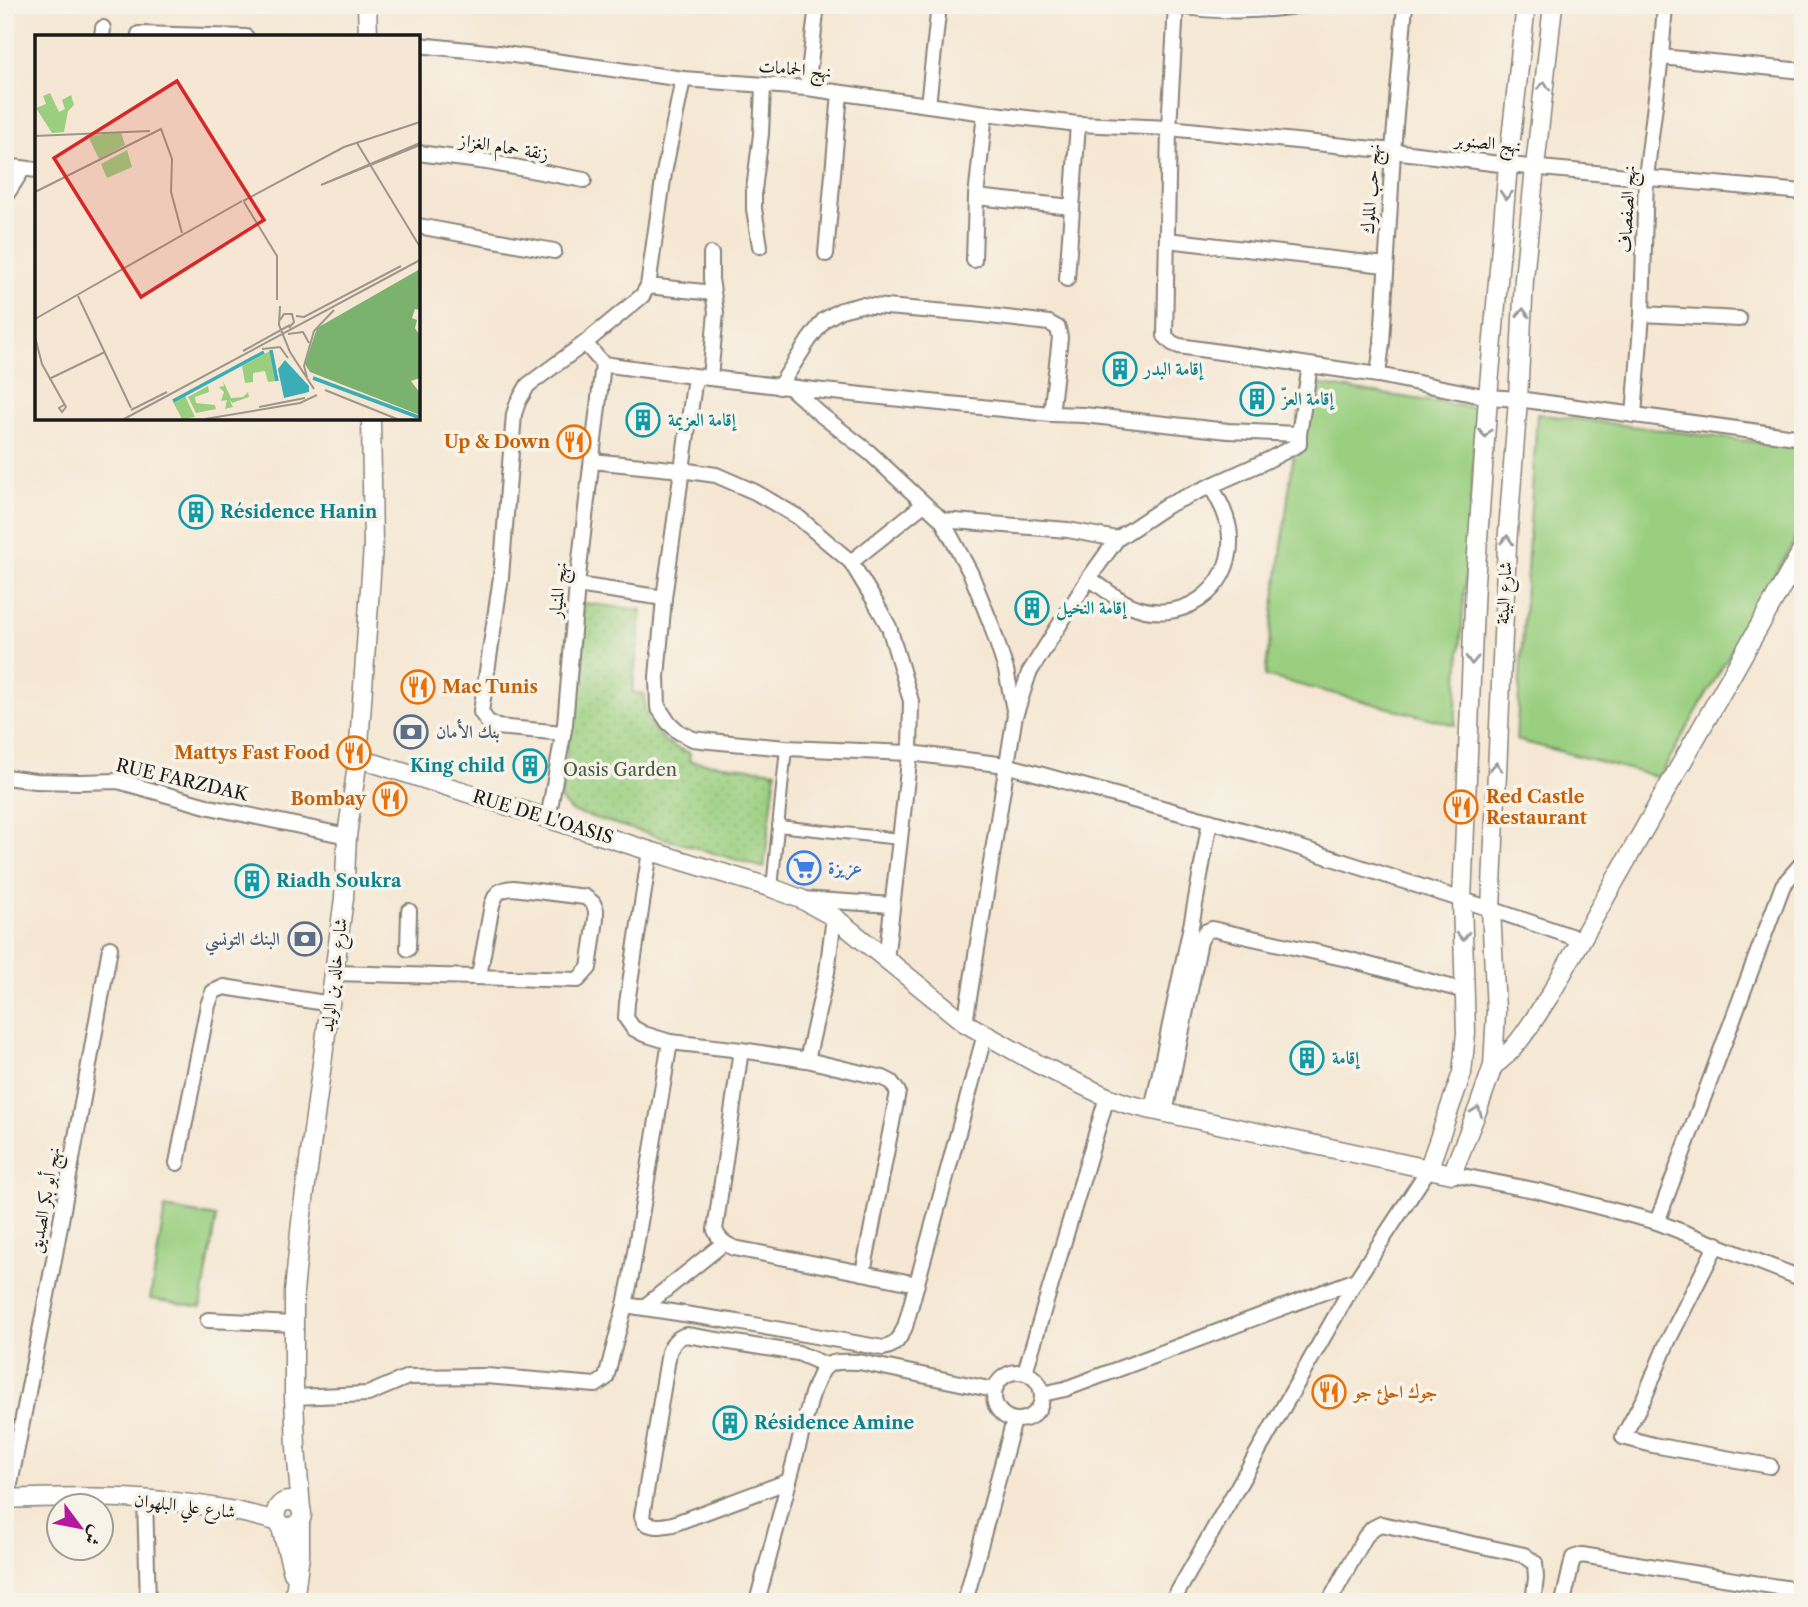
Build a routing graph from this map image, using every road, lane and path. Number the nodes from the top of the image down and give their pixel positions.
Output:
1 (367, 5) edge
2 (817, 5) edge
3 (939, 5) edge
4 (1175, 5) edge
5 (1302, 5) edge
6 (1405, 5) edge
7 (1526, 5) edge
8 (1553, 5) edge
9 (1665, 5) edge
10 (139, 34) dead end
11 (175, 35) edge
12 (368, 35) edge
13 (420, 45) edge
14 (1661, 57) junction
15 (1803, 71) edge
16 (682, 79) junction
17 (763, 86) junction
18 (807, 88) junction
19 (840, 93) junction
20 (928, 105) junction
21 (985, 113) junction
22 (1078, 124) junction
23 (1169, 128) junction
24 (1393, 151) junction
25 (420, 153) edge
26 (1508, 165) junction
27 (5, 166) edge
28 (1535, 167) junction
29 (30, 169) edge
30 (1646, 177) junction
31 (584, 180) dead end
32 (1803, 192) edge
33 (5, 197) edge
34 (976, 197) junction
35 (1072, 207) junction
36 (420, 226) edge
37 (1167, 240) junction
38 (760, 246) dead end
39 (554, 251) dead end
40 (711, 254) dead end
41 (826, 254) dead end
42 (974, 260) dead end
43 (1385, 265) junction
44 (1067, 279) dead end
45 (648, 286) junction
46 (713, 293) junction
47 (1642, 314) junction
48 (1739, 319) dead end
49 (585, 343) junction
50 (603, 364) junction
51 (1310, 366) junction
52 (1378, 375) junction
53 (695, 377) junction
54 (710, 378) junction
55 (785, 388) junction
56 (1488, 397) junction
57 (1518, 400) junction
58 (1051, 414) junction
59 (1634, 415) junction
60 (371, 420) edge
61 (1299, 434) junction
62 (1803, 438) edge
63 (592, 461) junction
64 (681, 470) junction
65 (1211, 486) junction
66 (924, 504) junction
67 (942, 520) junction
68 (1117, 539) junction
69 (1803, 549) edge
70 (851, 562) junction
71 (1089, 578) junction
72 (1794, 581) edge
73 (578, 585) junction
74 (664, 598) junction
75 (1015, 716) junction
76 (563, 733) junction
77 (786, 748) junction
78 (911, 753) junction
79 (358, 758) junction
80 (1006, 765) junction
81 (5, 776) edge
82 (548, 819) junction
83 (1210, 821) junction
84 (778, 827) junction
85 (347, 836) junction
86 (900, 839) junction
87 (650, 851) junction
88 (1803, 862) edge
89 (772, 888) junction
90 (801, 899) junction
91 (1462, 900) junction
92 (892, 905) junction
93 (1491, 909) junction
94 (409, 911) dead end
95 (834, 917) junction
96 (1582, 940) junction
97 (110, 948) dead end
98 (408, 949) dead end
99 (886, 961) junction
100 (335, 973) junction
101 (479, 976) junction
102 (1465, 991) junction
103 (331, 1004) junction
104 (965, 1023) junction
105 (985, 1034) junction
106 (670, 1042) junction
107 (741, 1050) junction
108 (807, 1060) junction
109 (1493, 1066) junction
110 (1107, 1097) junction
111 (1158, 1111) junction
112 (177, 1163) dead end
113 (1428, 1170) junction
114 (1452, 1174) junction
115 (1657, 1222) junction
116 (724, 1243) junction
117 (1717, 1244) junction
118 (863, 1273) junction
119 (1801, 1273) edge
120 (1356, 1280) junction
121 (917, 1284) junction
122 (625, 1305) junction
123 (644, 1307) junction
124 (208, 1320) dead end
125 (294, 1324) junction
126 (825, 1365) junction
127 (1025, 1372) junction
128 (994, 1390) junction
129 (1042, 1394) junction
130 (294, 1397) junction
131 (1014, 1420) junction
132 (296, 1447) junction
133 (1770, 1466) dead end
134 (789, 1481) junction
135 (6, 1499) edge
136 (145, 1500) junction
137 (283, 1503) junction
138 (223, 1508) junction
139 (300, 1515) junction
140 (279, 1523) junction
141 (1803, 1591) edge
142 (295, 1594) edge
143 (148, 1602) edge
144 (757, 1602) edge
145 (965, 1602) edge
146 (1172, 1602) edge
147 (1329, 1602) edge
148 (1533, 1602) edge
149 (1563, 1602) edge

1 - 12 street
2 - 18 street
3 - 20 street
4 - 5 street
4 - 23 street
6 - 24 street, نهج حب الملوك
7 - 26 street, شارع البيئة
28 -> 8 street, شارع البيئة
9 - 14 street, نهج الصفصاف
10 - 11 street
13 - 16 street, نهج الحمامات
14 - 15 street
14 - 30 street, نهج الصفصاف
16 - 17 street, نهج الحمامات
16 - 45 street
17 - 18 street, نهج الحمامات
17 - 38 street
18 - 19 street, نهج الحمامات
19 - 20 street, نهج الحمامات
19 - 41 street
20 - 21 street, نهج الحمامات
21 - 22 street, نهج الحمامات
21 - 34 street
22 - 23 street, نهج الحمامات
22 - 35 street
23 - 24 street, نهج الصنوبر
23 - 37 street
24 - 26 street, نهج الصنوبر
24 - 43 street, نهج حب الملوك
25 - 31 street, زنقة حمام الغزاز
26 - 28 street, نهج الصنوبر
26 -> 56 street, شارع البيئة
27 - 29 street
28 - 30 street, نهج الصنوبر
57 -> 28 street, شارع البيئة
29 - 33 street
30 - 32 street, نهج الصنوبر
30 - 47 street, نهج الصفصاف
34 - 35 street
34 - 42 street
35 - 44 street
36 - 39 street
37 - 43 street
37 - 51 street
40 - 46 street
43 - 52 street, نهج حب الملوك
45 - 46 street
45 - 49 street
46 - 54 street
47 - 48 street
47 - 59 street, نهج الصفصاف
49 - 50 street
49 - 76 street
50 - 53 street
50 - 63 street, نهج المنيار
51 - 52 street
51 - 61 street
52 - 56 street
53 - 54 street
53 - 64 street
54 - 55 street
55 - 58 street
55 - 58 street
55 - 66 street
56 - 57 street
56 -> 91 street, شارع البيئة
57 - 59 street
93 -> 57 street, شارع البيئة
58 - 61 street
59 - 62 street
60 - 79 street, شارع خالد بن الوليد
61 - 65 street
63 - 64 street
63 - 73 street, نهج المنيار
64 - 70 street
64 - 74 street
65 - 68 street
65 - 71 street
66 - 67 street
66 - 70 street
67 - 68 street
67 - 75 street
68 - 71 street
69 - 72 street
70 - 78 street
71 - 75 street
72 - 96 street
73 - 74 street
73 - 76 street, نهج المنيار
74 - 77 street
75 - 80 street
76 - 82 street, نهج المنيار
77 - 78 street
77 - 84 street
78 - 80 street
78 - 86 street
79 - 82 street, RUE DE L'OASIS
79 - 85 street, شارع خالد بن الوليد
80 - 83 street
80 - 104 street
81 - 85 street, RUE FARZDAK
82 - 87 street, RUE DE L'OASIS
83 - 91 street
83 - 111 street
84 - 86 street
84 - 89 street
85 - 100 street, شارع خالد بن الوليد
86 - 92 street
87 - 89 street, RUE DE L'OASIS
87 - 106 street
88 - 115 street
89 - 90 street, RUE DE L'OASIS
90 - 92 street
90 - 95 street, RUE DE L'OASIS
91 - 93 street
91 -> 102 street, شارع البيئة
92 - 99 street
93 - 96 street
93 - 109 street, شارع البيئة
94 - 98 street
95 - 99 street, RUE DE L'OASIS
95 - 108 street
96 - 109 street
97 - 135 street, نهج أبو بكر الصديق
99 - 104 street, RUE DE L'OASIS
100 - 101 street
100 - 103 street, شارع خالد بن الوليد
101 - 101 street
102 - 111 street
102 - 113 street, شارع البيئة
103 - 112 street
103 - 125 street, شارع خالد بن الوليد
104 - 105 street, RUE DE L'OASIS
105 - 110 street, RUE DE L'OASIS
105 - 121 street
106 - 107 street
106 - 122 street
107 - 108 street
107 - 116 street
108 - 118 street
114 -> 109 street, شارع البيئة
110 - 111 street, RUE DE L'OASIS
110 - 127 street
111 - 113 street, RUE DE L'OASIS
113 - 114 street, RUE DE L'OASIS
113 - 120 street
114 - 115 street
115 - 117 street
116 - 118 street
116 - 123 street
117 - 119 street
117 - 133 street
118 - 121 street
120 - 129 street
120 - 146 street
121 - 123 street
122 - 123 street
122 - 130 street
124 - 125 street
125 - 130 street, شارع خالد بن الوليد
126 - 128 street
126 - 134 street
126 - 134 street
127 - 128 street
127 - 129 street
128 - 131 street
129 - 131 street
130 - 132 street, شارع خالد بن الوليد
131 - 145 street
132 - 137 street, شارع خالد بن الوليد
132 - 139 street, شارع خالد بن الوليد
134 - 144 street
135 - 136 street, شارع علي البلهوان
136 - 138 street, شارع علي البلهوان
136 - 143 street
137 - 138 street
137 - 139 street
137 - 140 street
138 - 140 street, شارع علي البلهوان
139 - 140 street
139 - 142 street, شارع خالد بن الوليد
140 - 142 street, شارع خالد بن الوليد
141 - 149 street
147 - 148 street

